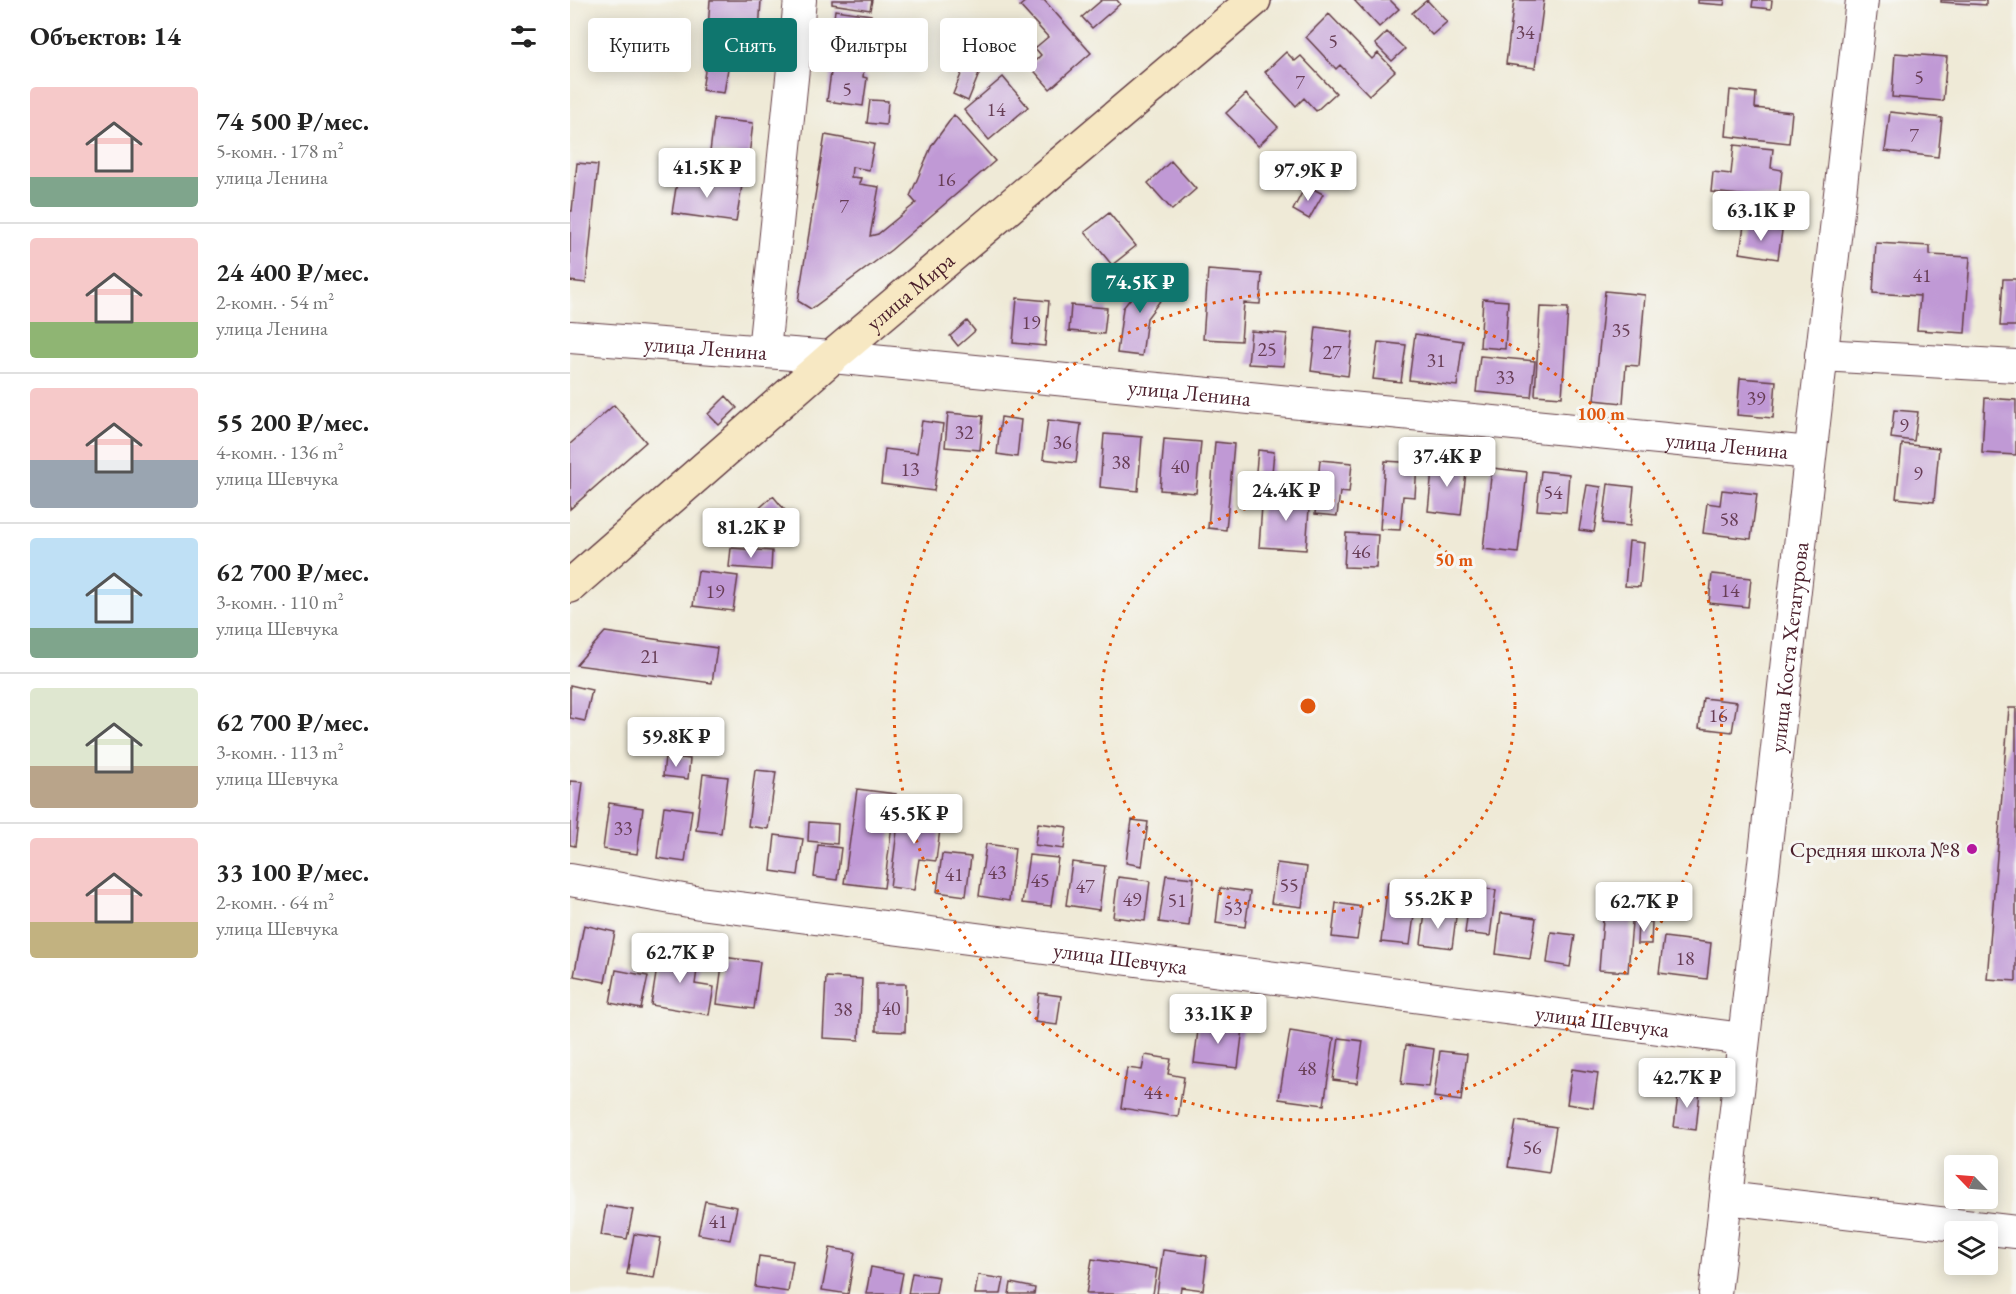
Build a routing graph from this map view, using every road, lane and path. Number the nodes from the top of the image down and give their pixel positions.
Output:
1 (800, 0) edge
2 (1254, 0) edge
3 (1862, 0) edge
4 (570, 337) edge
5 (764, 351) junction
6 (1821, 355) junction
7 (832, 357) junction
8 (2016, 366) edge
9 (1810, 453) junction
10 (570, 586) edge
11 (570, 880) edge
12 (1743, 1039) junction
13 (1726, 1198) junction
14 (2016, 1232) edge
15 (1715, 1294) edge

1 - 5 street
2 - 7 main road, улица Мира
3 - 6 street, улица Коста Хетагурова
4 - 5 street, улица Ленина
5 - 7 street, улица Ленина
6 - 8 street
6 - 9 street, улица Коста Хетагурова
7 - 9 street, улица Ленина
7 - 10 main road, улица Мира
9 - 12 street, улица Коста Хетагурова
11 - 12 street, улица Шевчука
12 - 13 street, улица Коста Хетагурова
13 - 14 street
13 - 15 street, улица Коста Хетагурова

